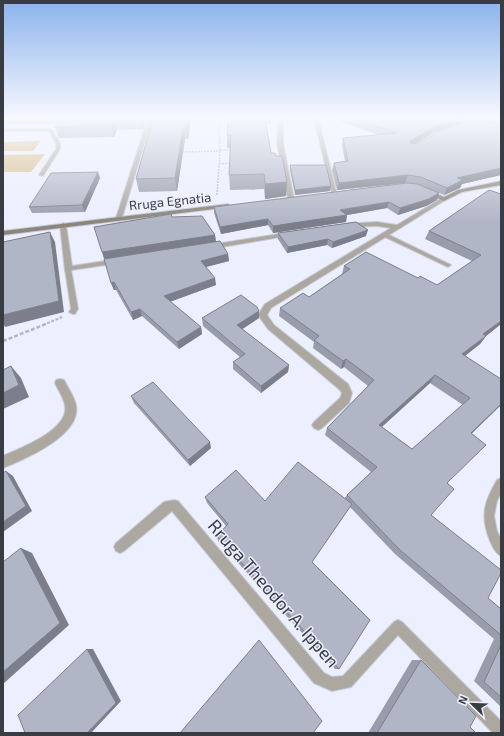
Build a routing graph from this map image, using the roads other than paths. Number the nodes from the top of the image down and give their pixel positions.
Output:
1 (56, 152) edge
2 (139, 152) edge
3 (282, 152) edge
4 (325, 152) edge
5 (41, 175) dead end
6 (501, 182) edge
7 (416, 187) edge
8 (343, 193) edge
9 (335, 194) junction
10 (328, 195) edge
11 (298, 198) edge
12 (291, 199) junction
13 (444, 199) junction
14 (284, 200) edge
15 (239, 205) edge
16 (119, 218) junction
17 (63, 225) junction
18 (338, 226) edge
19 (398, 227) junction
20 (298, 232) edge
21 (3, 233) edge
22 (385, 235) junction
23 (204, 248) edge
24 (128, 260) edge
25 (448, 265) dead end
26 (68, 269) junction
27 (73, 312) road end
28 (60, 383) dead end
29 (318, 425) dead end
30 (3, 462) edge
31 (501, 483) edge
32 (120, 547) dead end
33 (501, 550) edge
34 (501, 731) edge

1 - 5 lane
2 - 16 street
3 - 12 street
4 - 9 street
6 - 13 street
7 - 13 street
8 - 9 street
9 - 10 street
11 - 12 street
12 - 14 street
13 - 19 street
15 - 16 street, Rruga Egnatia
16 - 17 street, Rruga Egnatia
17 - 21 street, Rruga Egnatia
17 - 26 street
18 - 19 street
19 - 22 street
20 - 23 street
22 - 25 lane
22 - 29 street
24 - 26 street
26 - 27 lane
28 - 30 street
31 - 33 lane
32 - 34 lane, Rruga Theodor A. Ippen

